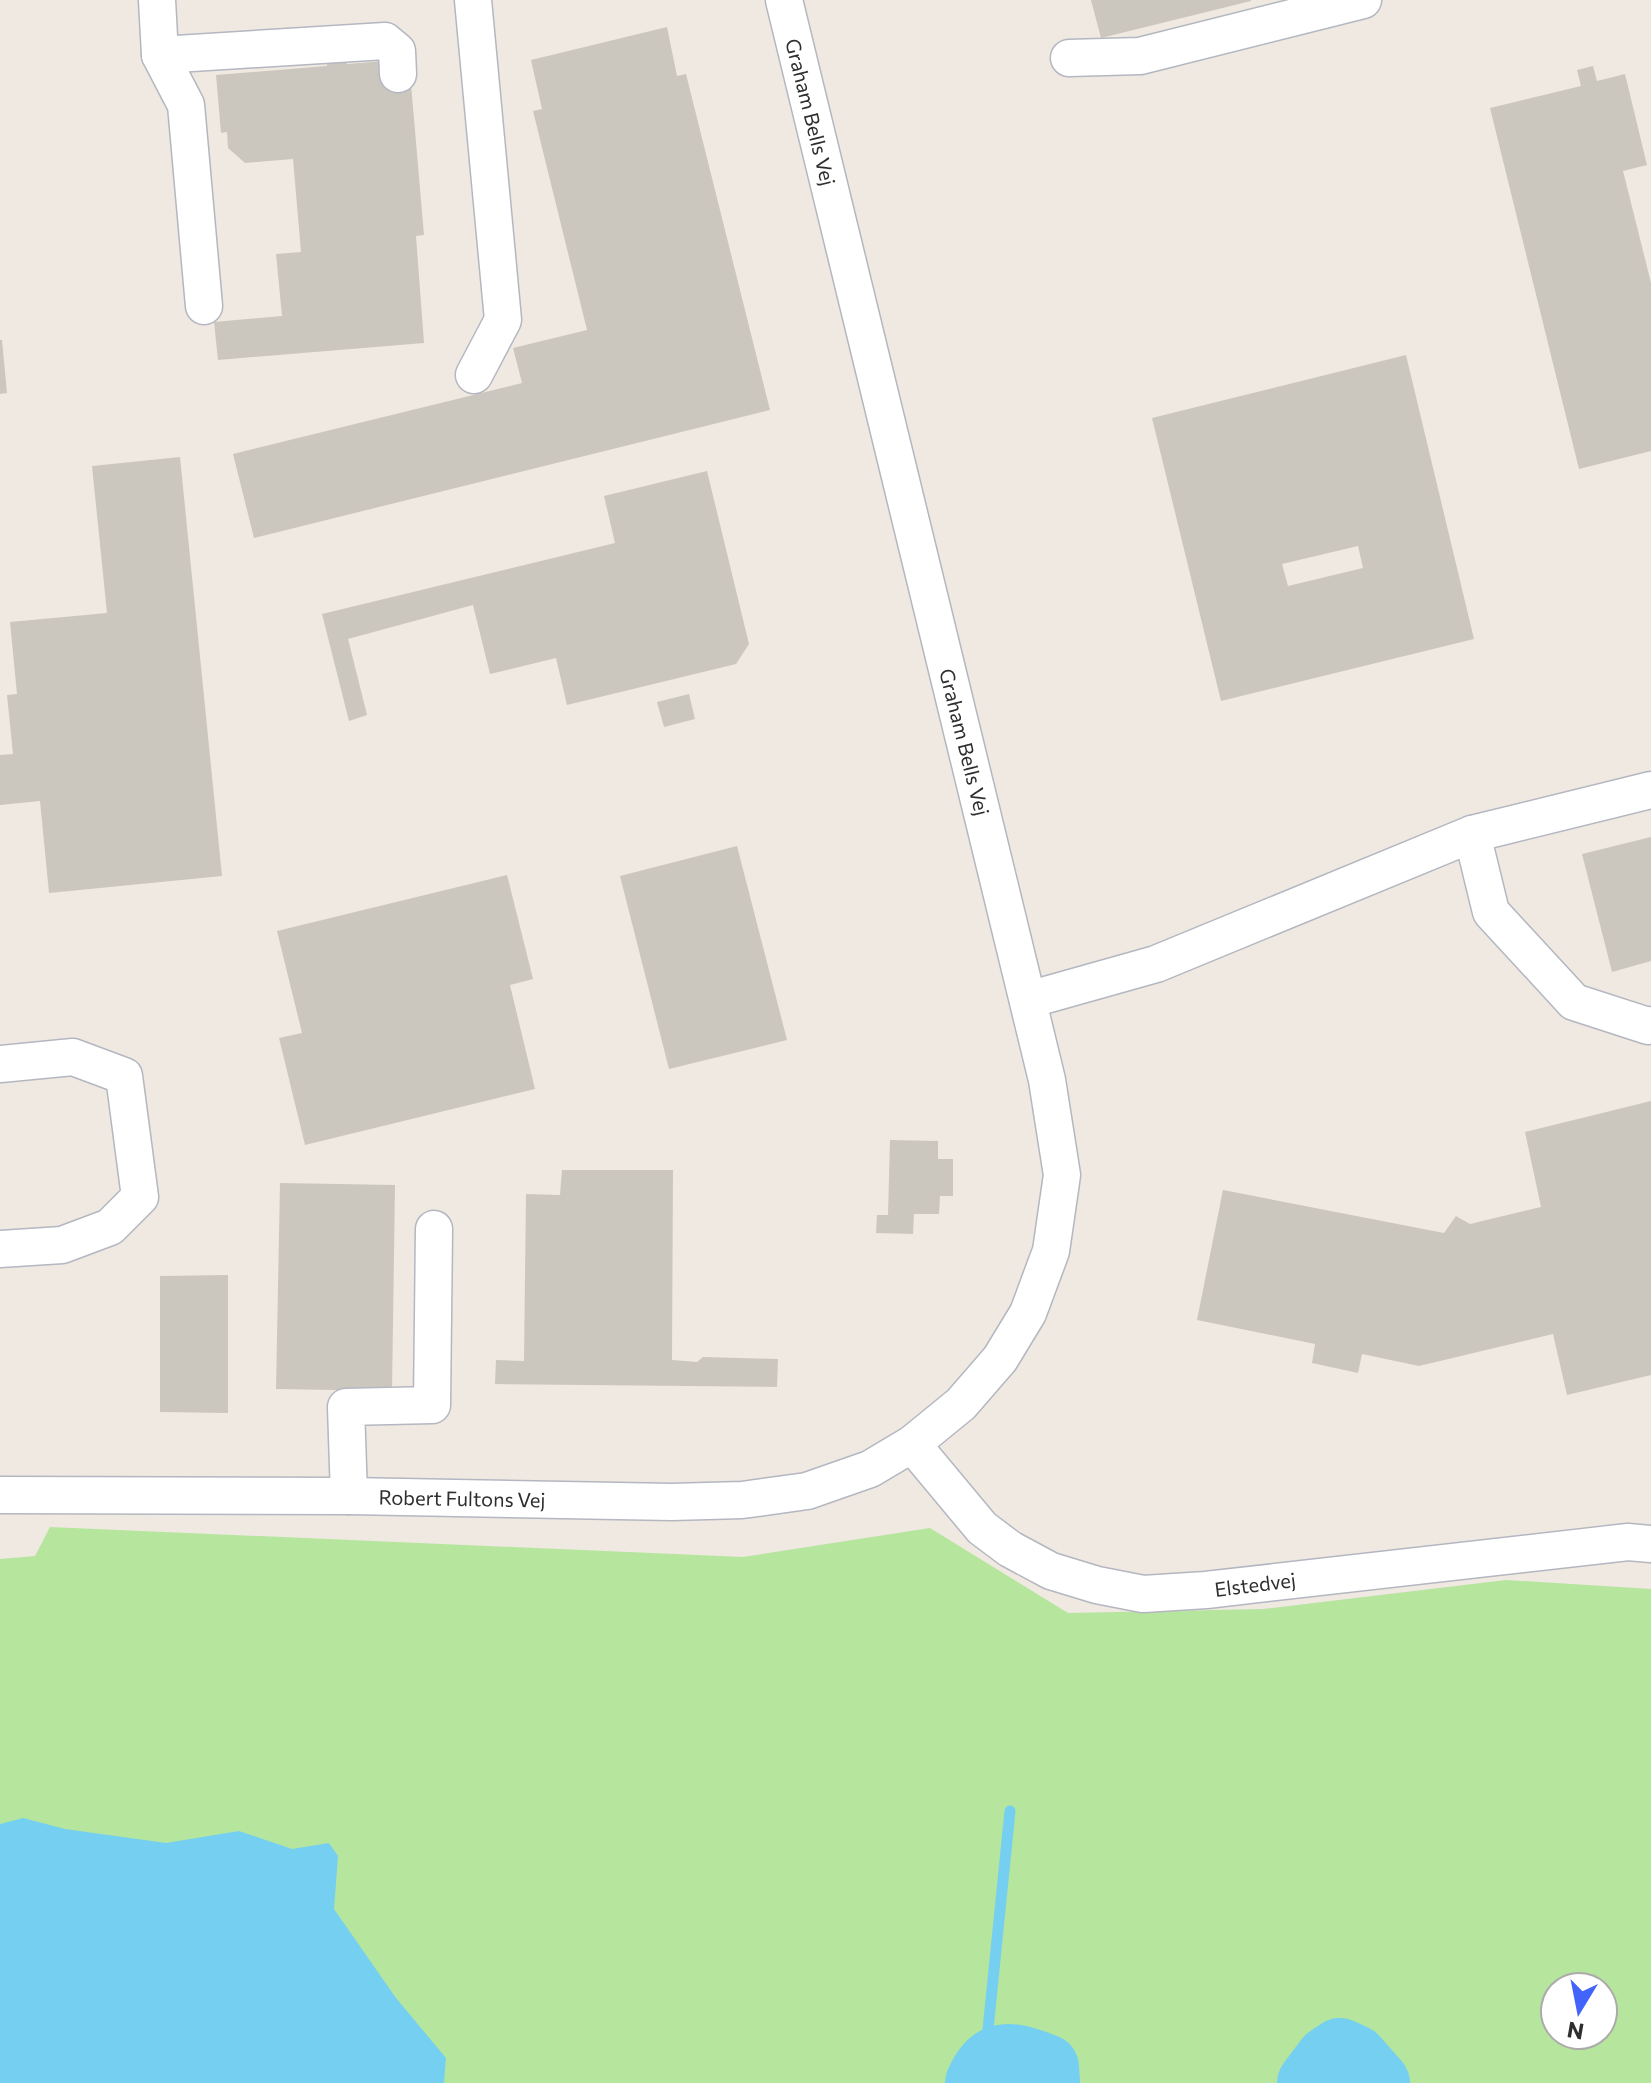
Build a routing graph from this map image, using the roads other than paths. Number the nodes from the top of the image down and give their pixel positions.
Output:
1 (157, 0) edge
2 (473, 0) edge
3 (784, 0) edge
4 (1363, 0) edge
5 (160, 55) junction
6 (1069, 58) dead end
7 (398, 74) dead end
8 (204, 306) dead end
9 (474, 375) dead end
10 (1651, 790) edge
11 (1472, 834) junction
12 (1028, 1000) junction
13 (1651, 1025) edge
14 (0, 1064) edge
15 (434, 1229) dead end
16 (0, 1249) edge
17 (912, 1444) junction
18 (0, 1495) edge
19 (349, 1496) junction
20 (1651, 1544) edge

1 - 5 street
2 - 9 street
3 - 12 street, Graham Bells Vej
4 - 6 street
5 - 7 street
5 - 8 street
10 - 11 street
11 - 12 street
11 - 13 street
12 - 17 street, Graham Bells Vej
14 - 16 street
15 - 19 street
17 - 19 street, Robert Fultons Vej
17 - 20 street, Elstedvej
18 - 19 street, Robert Fultons Vej

